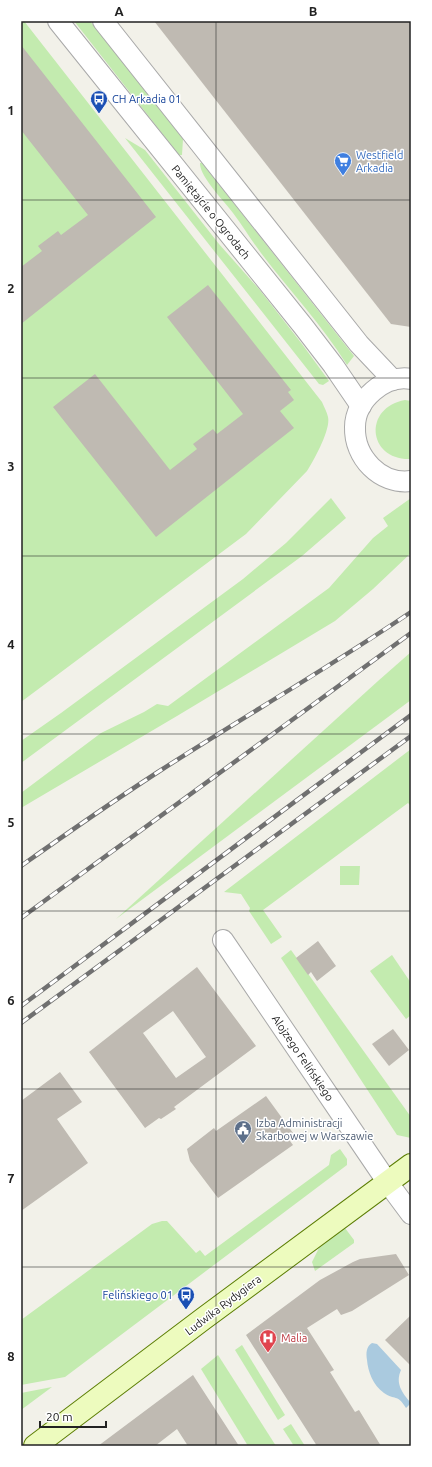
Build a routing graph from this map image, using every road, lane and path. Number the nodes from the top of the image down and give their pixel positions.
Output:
1 (58, 21) edge
2 (103, 21) edge
3 (402, 379) edge
4 (360, 406) junction
5 (411, 481) edge
6 (223, 940) dead end
7 (411, 1165) edge
8 (388, 1183) junction
9 (411, 1214) edge
10 (35, 1446) edge

1 - 4 street, Pamiętajcie o Ogrodach
2 - 3 street
3 - 4 street
4 - 5 street
6 - 8 street, Alojzego Felińskiego
7 - 8 street, Ludwika Rydygiera
8 - 9 street, Alojzego Felińskiego
8 - 10 street, Ludwika Rydygiera

